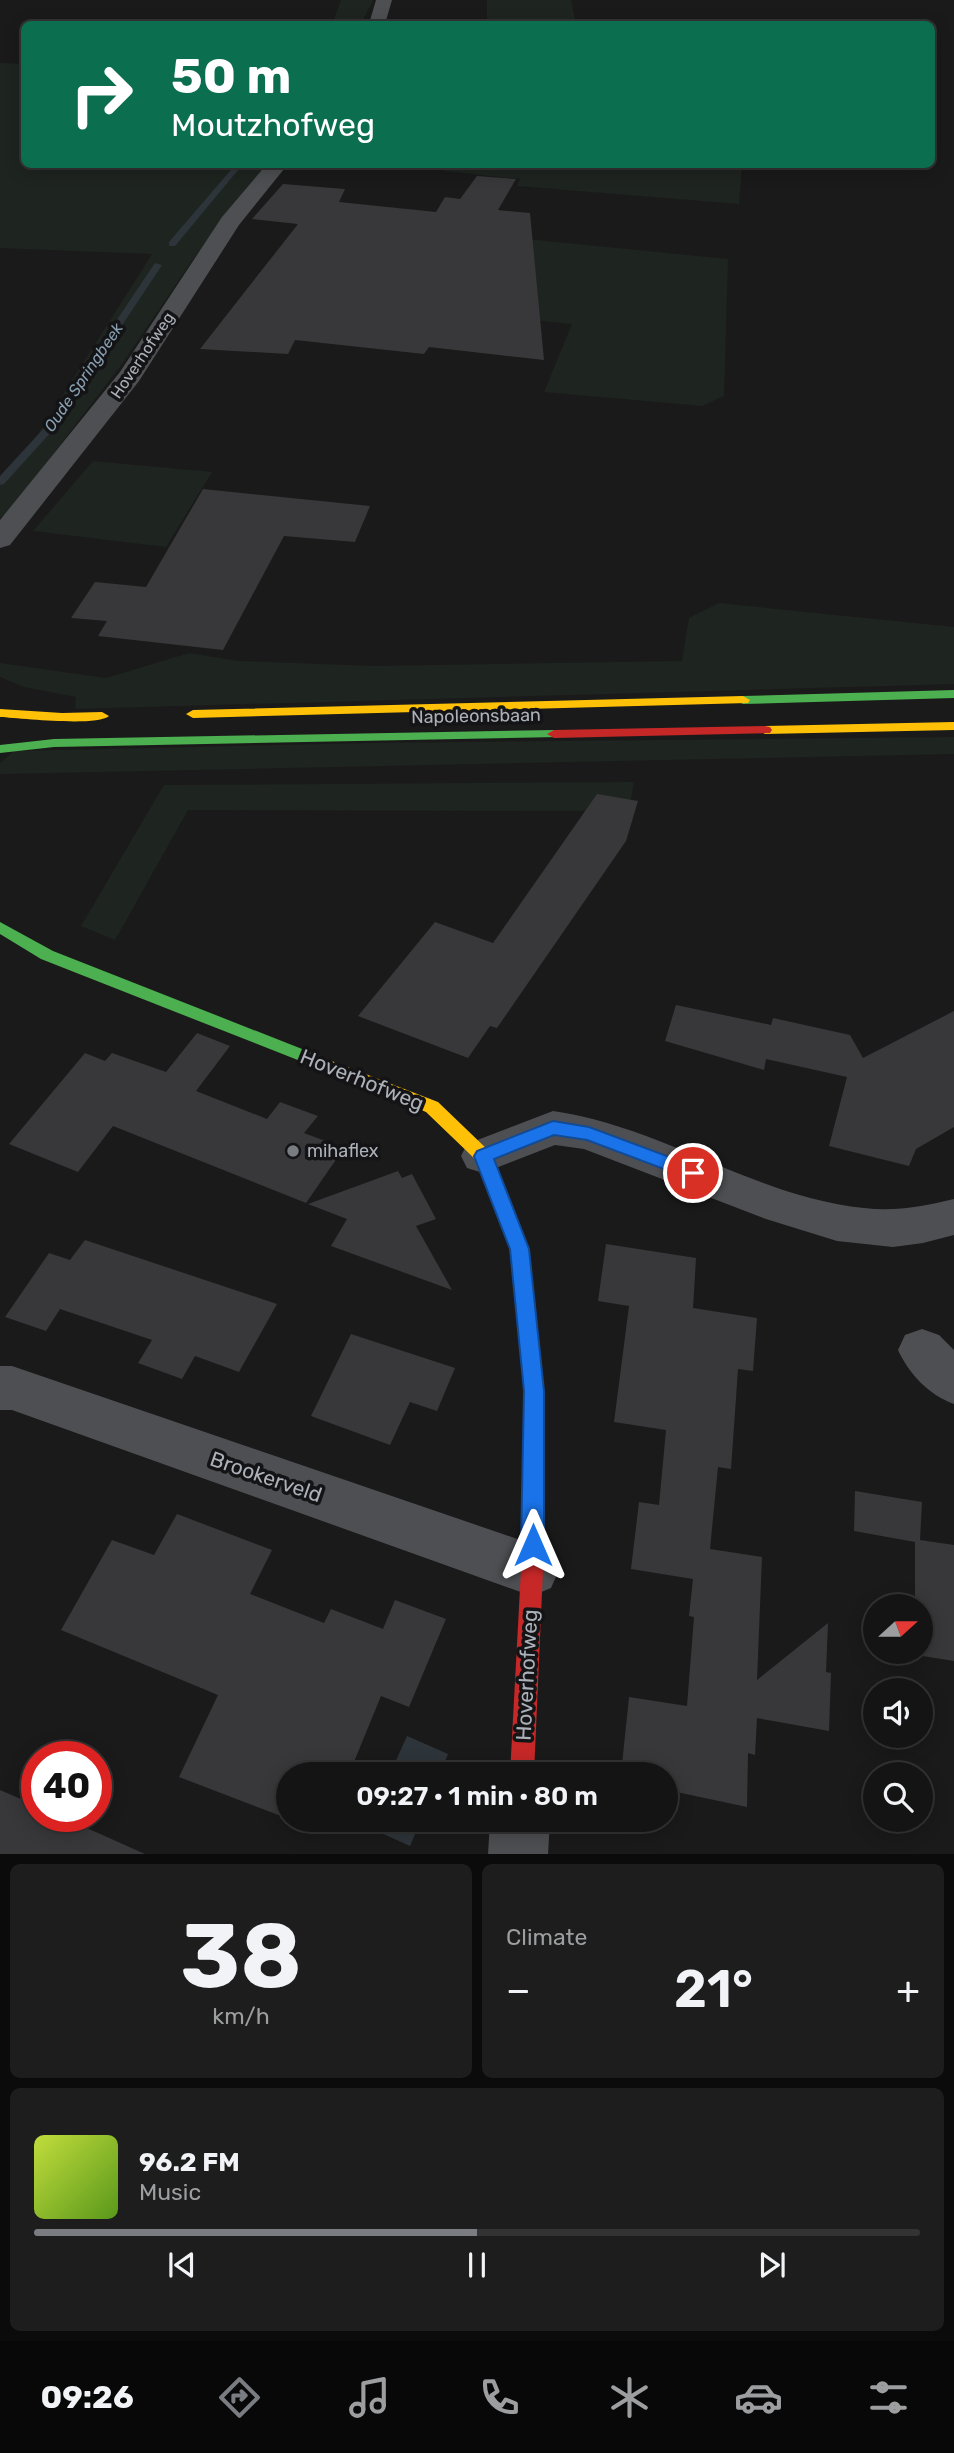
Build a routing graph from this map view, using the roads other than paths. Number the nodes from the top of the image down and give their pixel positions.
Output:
1 (384, 0) edge
2 (378, 21) edge
3 (275, 168) edge
4 (0, 539) edge
5 (954, 694) edge
6 (0, 713) edge
7 (173, 714) dead end
8 (118, 716) dead end
9 (954, 726) edge
10 (0, 749) edge
11 (0, 927) edge
12 (483, 1156) junction
13 (954, 1217) edge
14 (0, 1388) edge
15 (532, 1570) junction
16 (523, 1762) edge
17 (519, 1832) edge
18 (518, 1854) edge

1 - 2 street
3 - 4 street, Hoverhofweg
5 - 7 main road, Napoleonsbaan
6 - 8 main road
9 - 10 main road, Napoleonsbaan
11 - 12 main road, Hoverhofweg
12 - 13 street
12 - 15 main road, Hoverhofweg
14 - 15 street, Brookerveld
15 - 16 main road, Hoverhofweg
17 - 18 street

